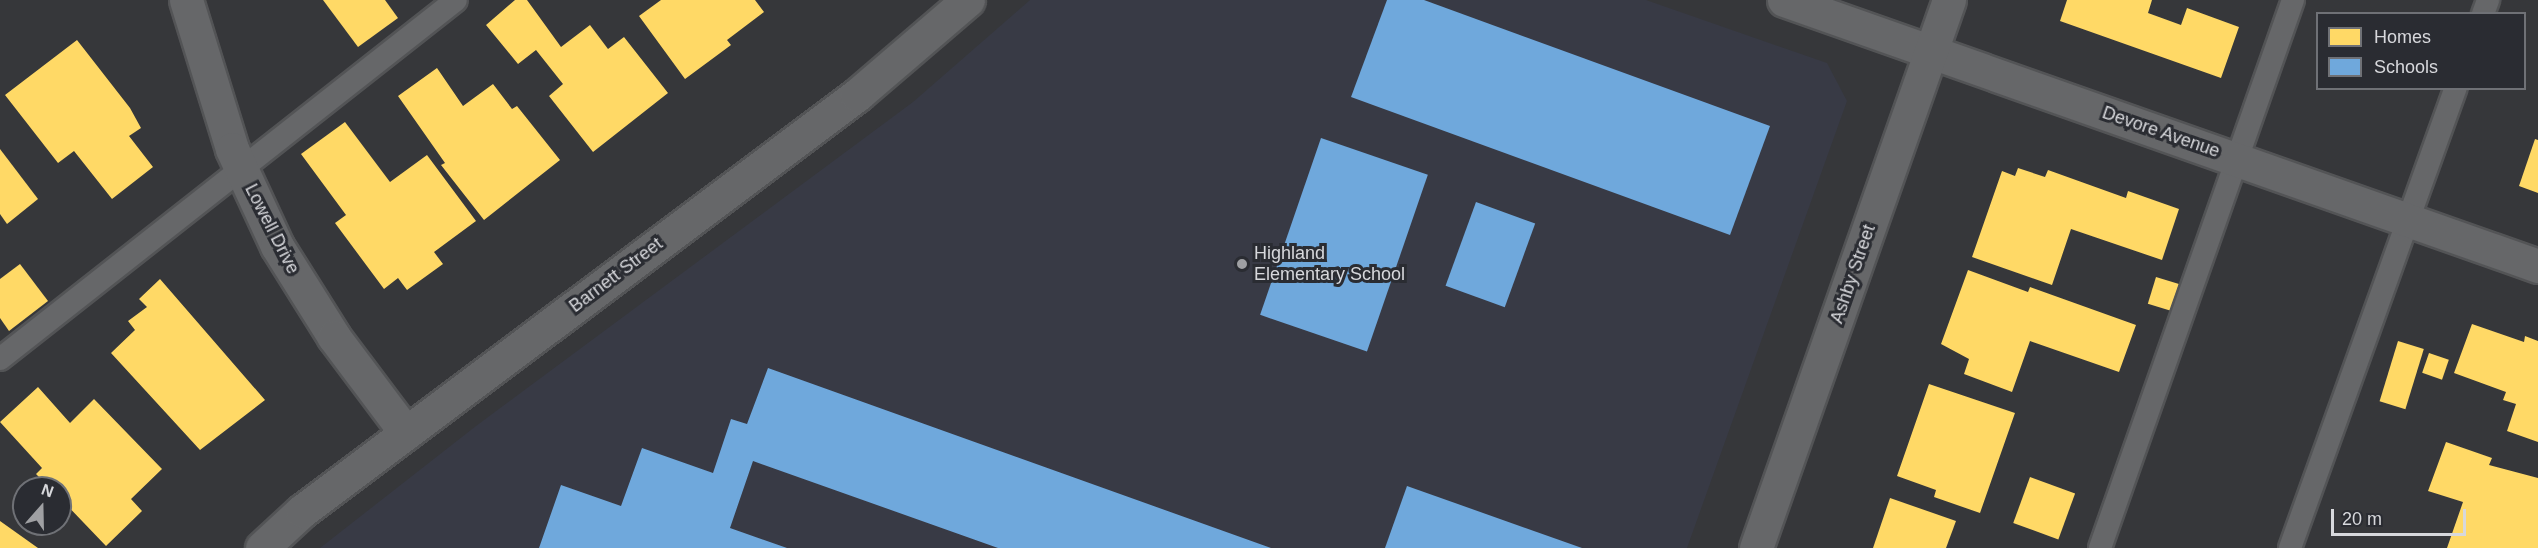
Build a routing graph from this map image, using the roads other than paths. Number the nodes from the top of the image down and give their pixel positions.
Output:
1 (186, 0) edge
2 (456, 0) edge
3 (968, 0) edge
4 (1784, 0) edge
5 (1949, 0) edge
6 (2294, 0) edge
7 (1931, 51) junction
8 (2455, 90) edge
9 (2237, 159) junction
10 (242, 170) junction
11 (2409, 220) junction
12 (2538, 266) edge
13 (0, 359) edge
14 (406, 433) junction
15 (262, 548) edge
16 (1756, 548) edge
17 (2100, 548) edge
18 (2290, 548) edge

1 - 10 street, Lowell Drive
2 - 10 lane
3 - 14 street, Barnett Street
4 - 7 street, Devore Avenue
5 - 7 street, Ashby Street
6 - 9 lane
7 - 9 street, Devore Avenue
7 - 16 street, Ashby Street
8 - 11 lane
9 - 11 street, Devore Avenue
9 - 17 lane
10 - 13 lane
10 - 14 street, Lowell Drive
11 - 12 street, Devore Avenue
11 - 18 lane
14 - 15 street, Barnett Street

